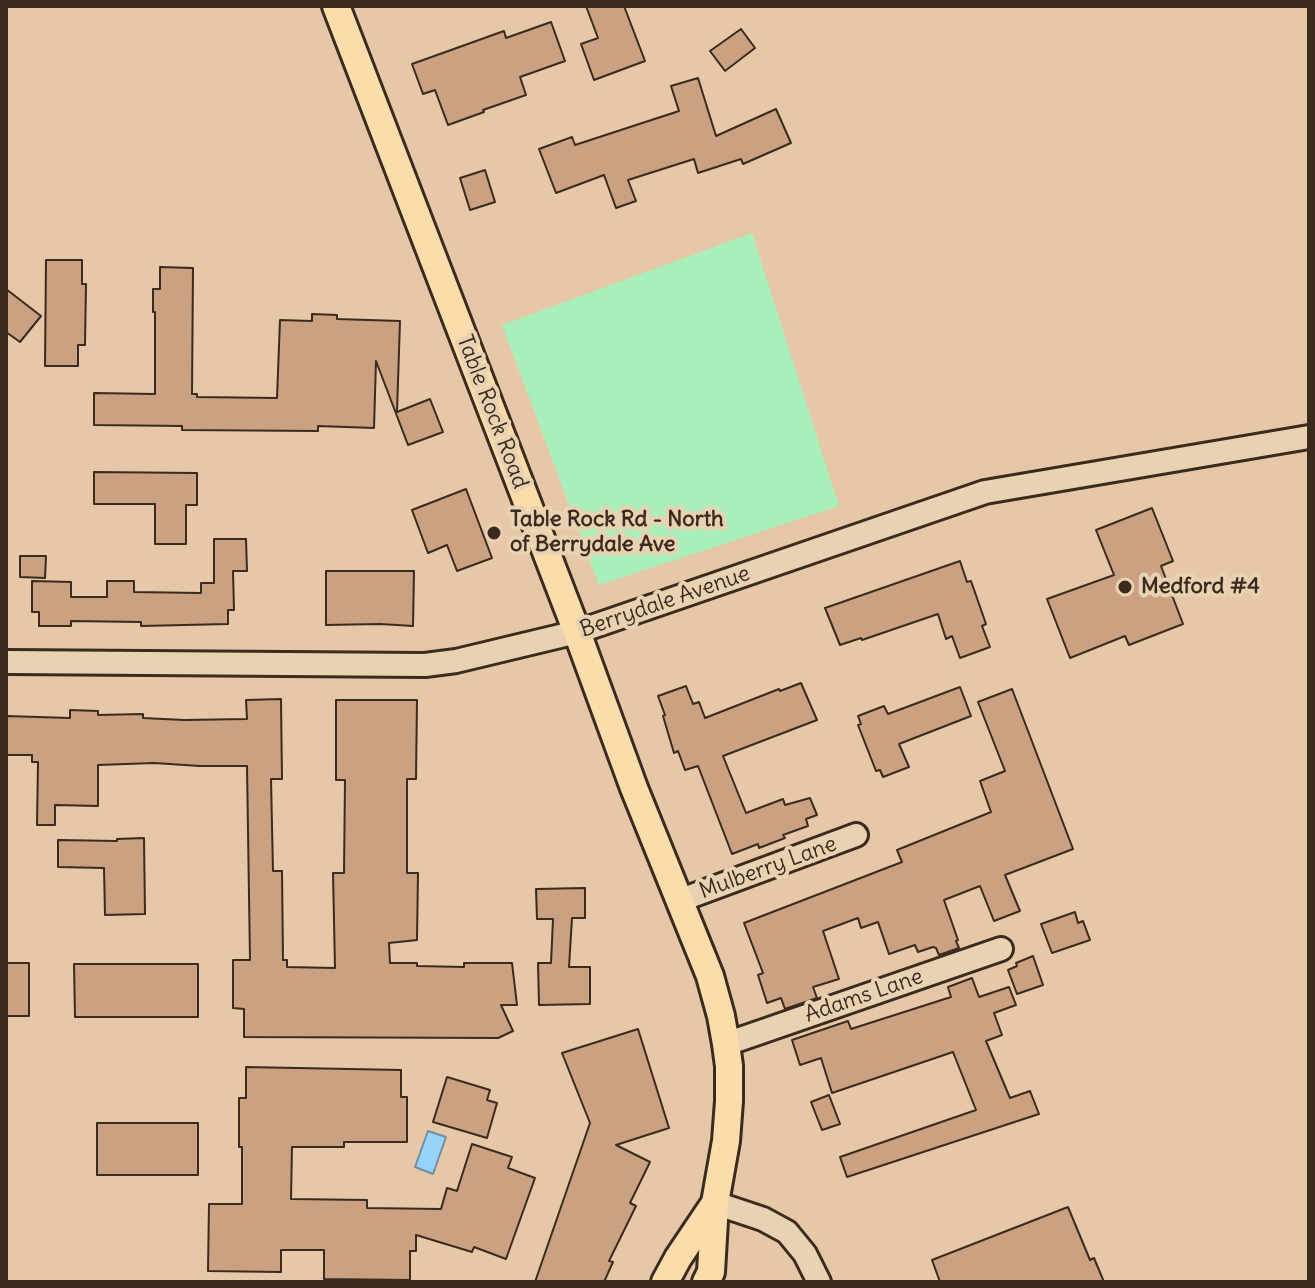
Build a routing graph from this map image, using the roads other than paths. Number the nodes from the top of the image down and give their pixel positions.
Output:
1 (336, 6) edge
2 (1309, 437) edge
3 (577, 632) junction
4 (6, 662) edge
5 (856, 835) dead end
6 (681, 900) junction
7 (1001, 949) dead end
8 (726, 1044) junction
9 (715, 1203) junction
10 (665, 1282) edge
11 (706, 1282) edge
12 (819, 1282) edge

1 - 3 main road, Table Rock Road
2 - 3 street, Berrydale Avenue
3 - 4 street, Berrydale Avenue
3 - 6 main road, Table Rock Road
5 - 6 street, Mulberry Lane
6 - 8 main road, Table Rock Road
7 - 8 street, Adams Lane
8 - 9 main road, Table Rock Road
9 - 10 main road
9 - 11 main road, Table Rock Road
9 - 12 street

